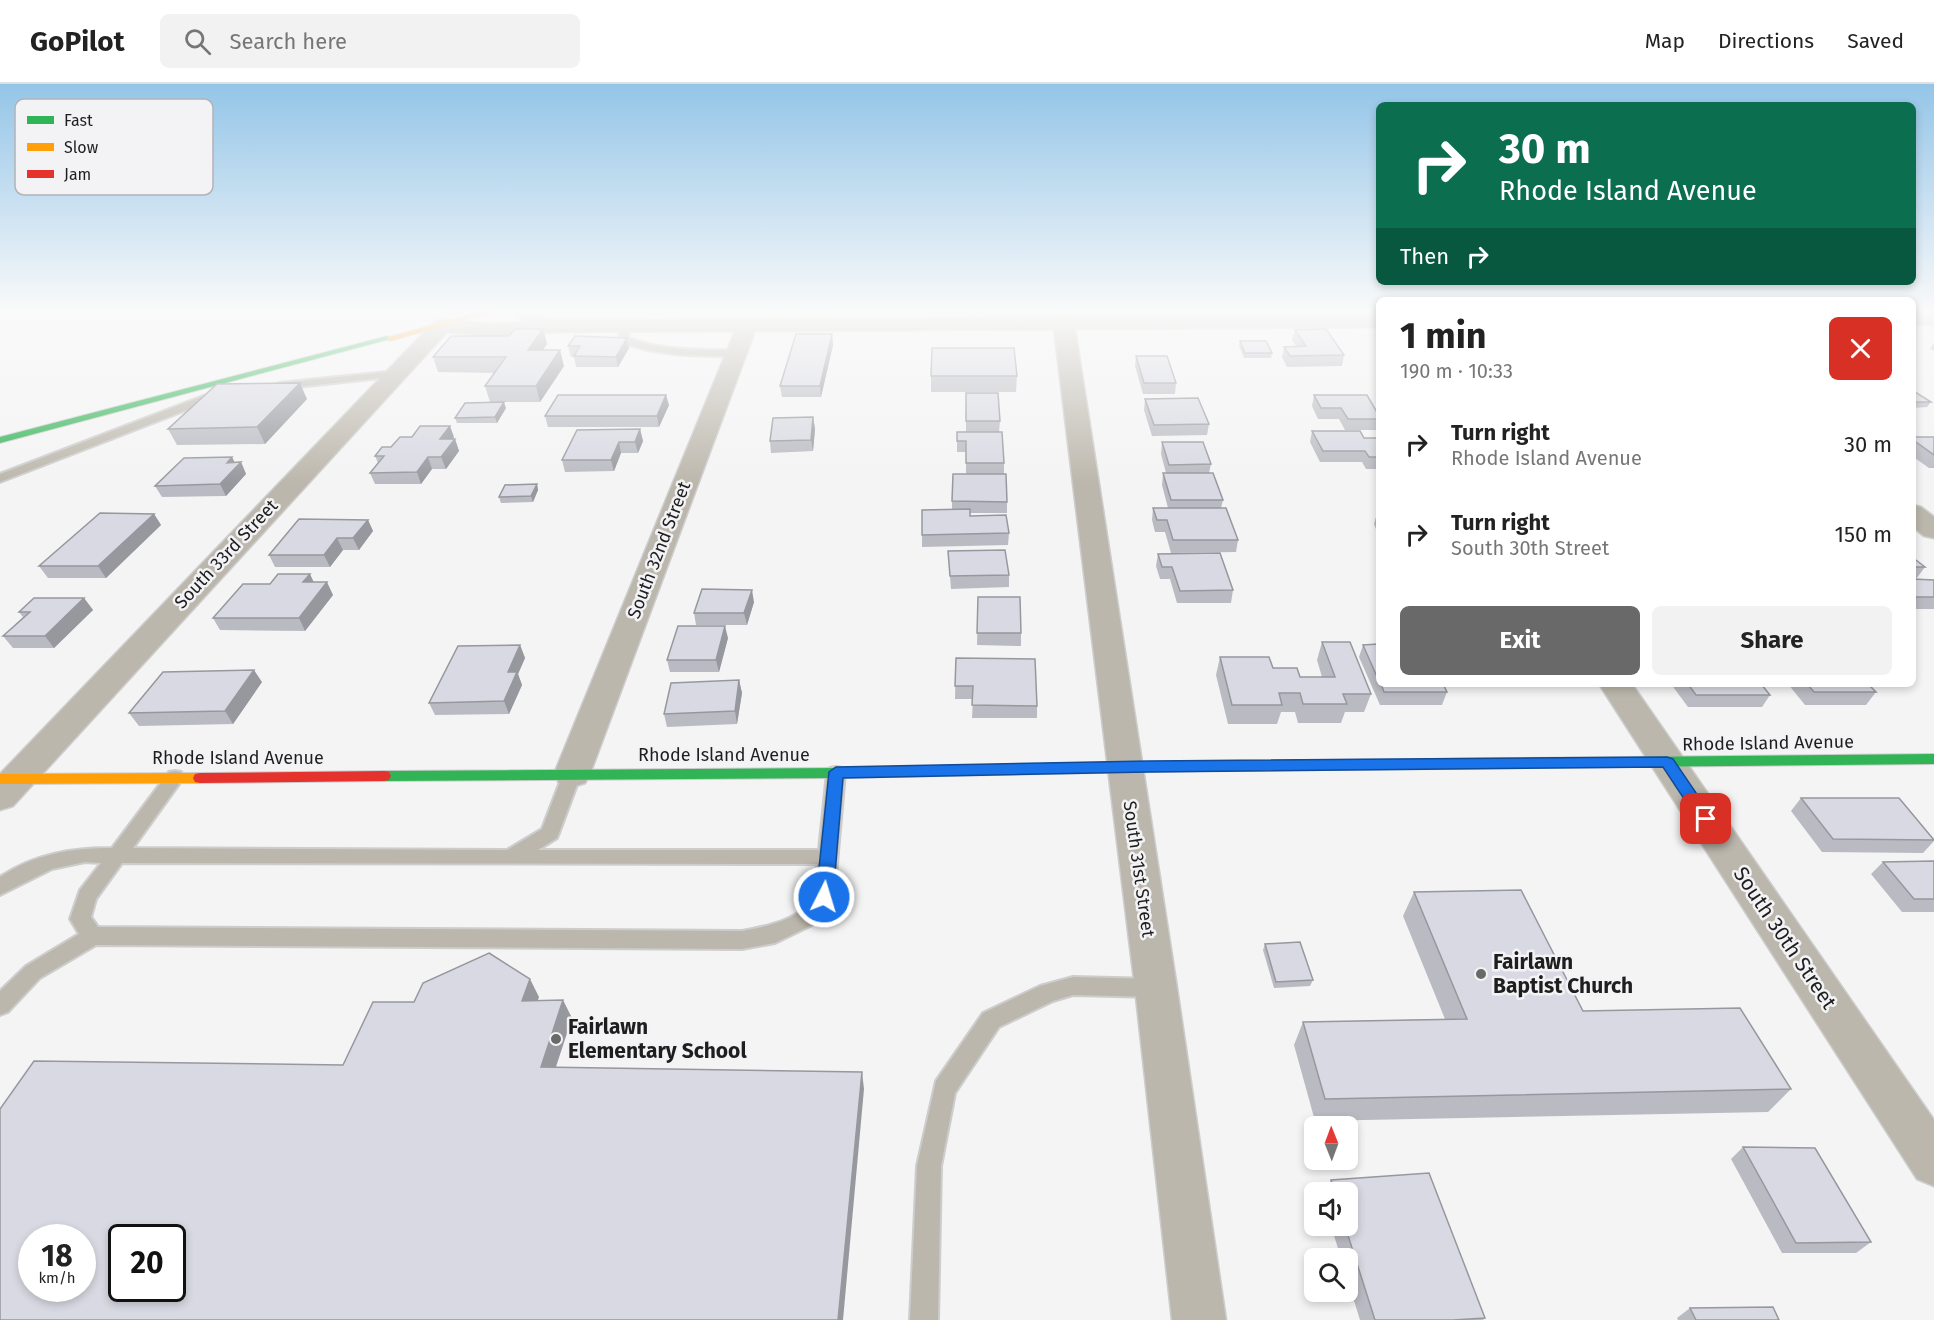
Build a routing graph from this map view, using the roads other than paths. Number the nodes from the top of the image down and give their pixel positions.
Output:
1 (257, 369) edge
2 (400, 369) edge
3 (730, 369) edge
4 (1071, 369) edge
5 (395, 374) junction
6 (265, 389) edge
7 (230, 394) edge
8 (0, 440) edge
9 (0, 478) edge
10 (1916, 516) edge
11 (1934, 530) edge
12 (1617, 687) edge
13 (1934, 759) edge
14 (1667, 762) junction
15 (1124, 767) junction
16 (836, 772) junction
17 (572, 774) junction
18 (175, 777) junction
19 (6, 785) edge
20 (115, 857) junction
21 (510, 857) junction
22 (828, 857) junction
23 (0, 887) edge
24 (93, 936) junction
25 (1156, 988) junction
26 (0, 1005) edge
27 (1934, 1162) edge
28 (924, 1320) edge
29 (1198, 1320) edge

1 - 8 street
2 - 5 street, South 33rd Street
3 - 17 street, South 32nd Street
4 - 15 street, South 31st Street
5 - 6 lane
5 - 19 street, South 33rd Street
7 - 9 lane
10 - 11 street
12 - 14 street, South 30th Street
13 - 14 street, Rhode Island Avenue
14 - 15 street, Rhode Island Avenue
14 - 27 street, South 30th Street
15 - 16 street, Rhode Island Avenue
15 - 25 street, South 31st Street
16 - 17 street, Rhode Island Avenue
16 - 22 lane
17 - 18 street, Rhode Island Avenue
17 - 21 lane
18 - 19 street, Rhode Island Avenue
18 - 20 lane
20 - 21 lane
20 - 23 lane
20 - 24 lane
21 - 22 lane
22 - 24 lane
24 - 26 lane
25 - 28 lane
25 - 29 street, South 31st Street

